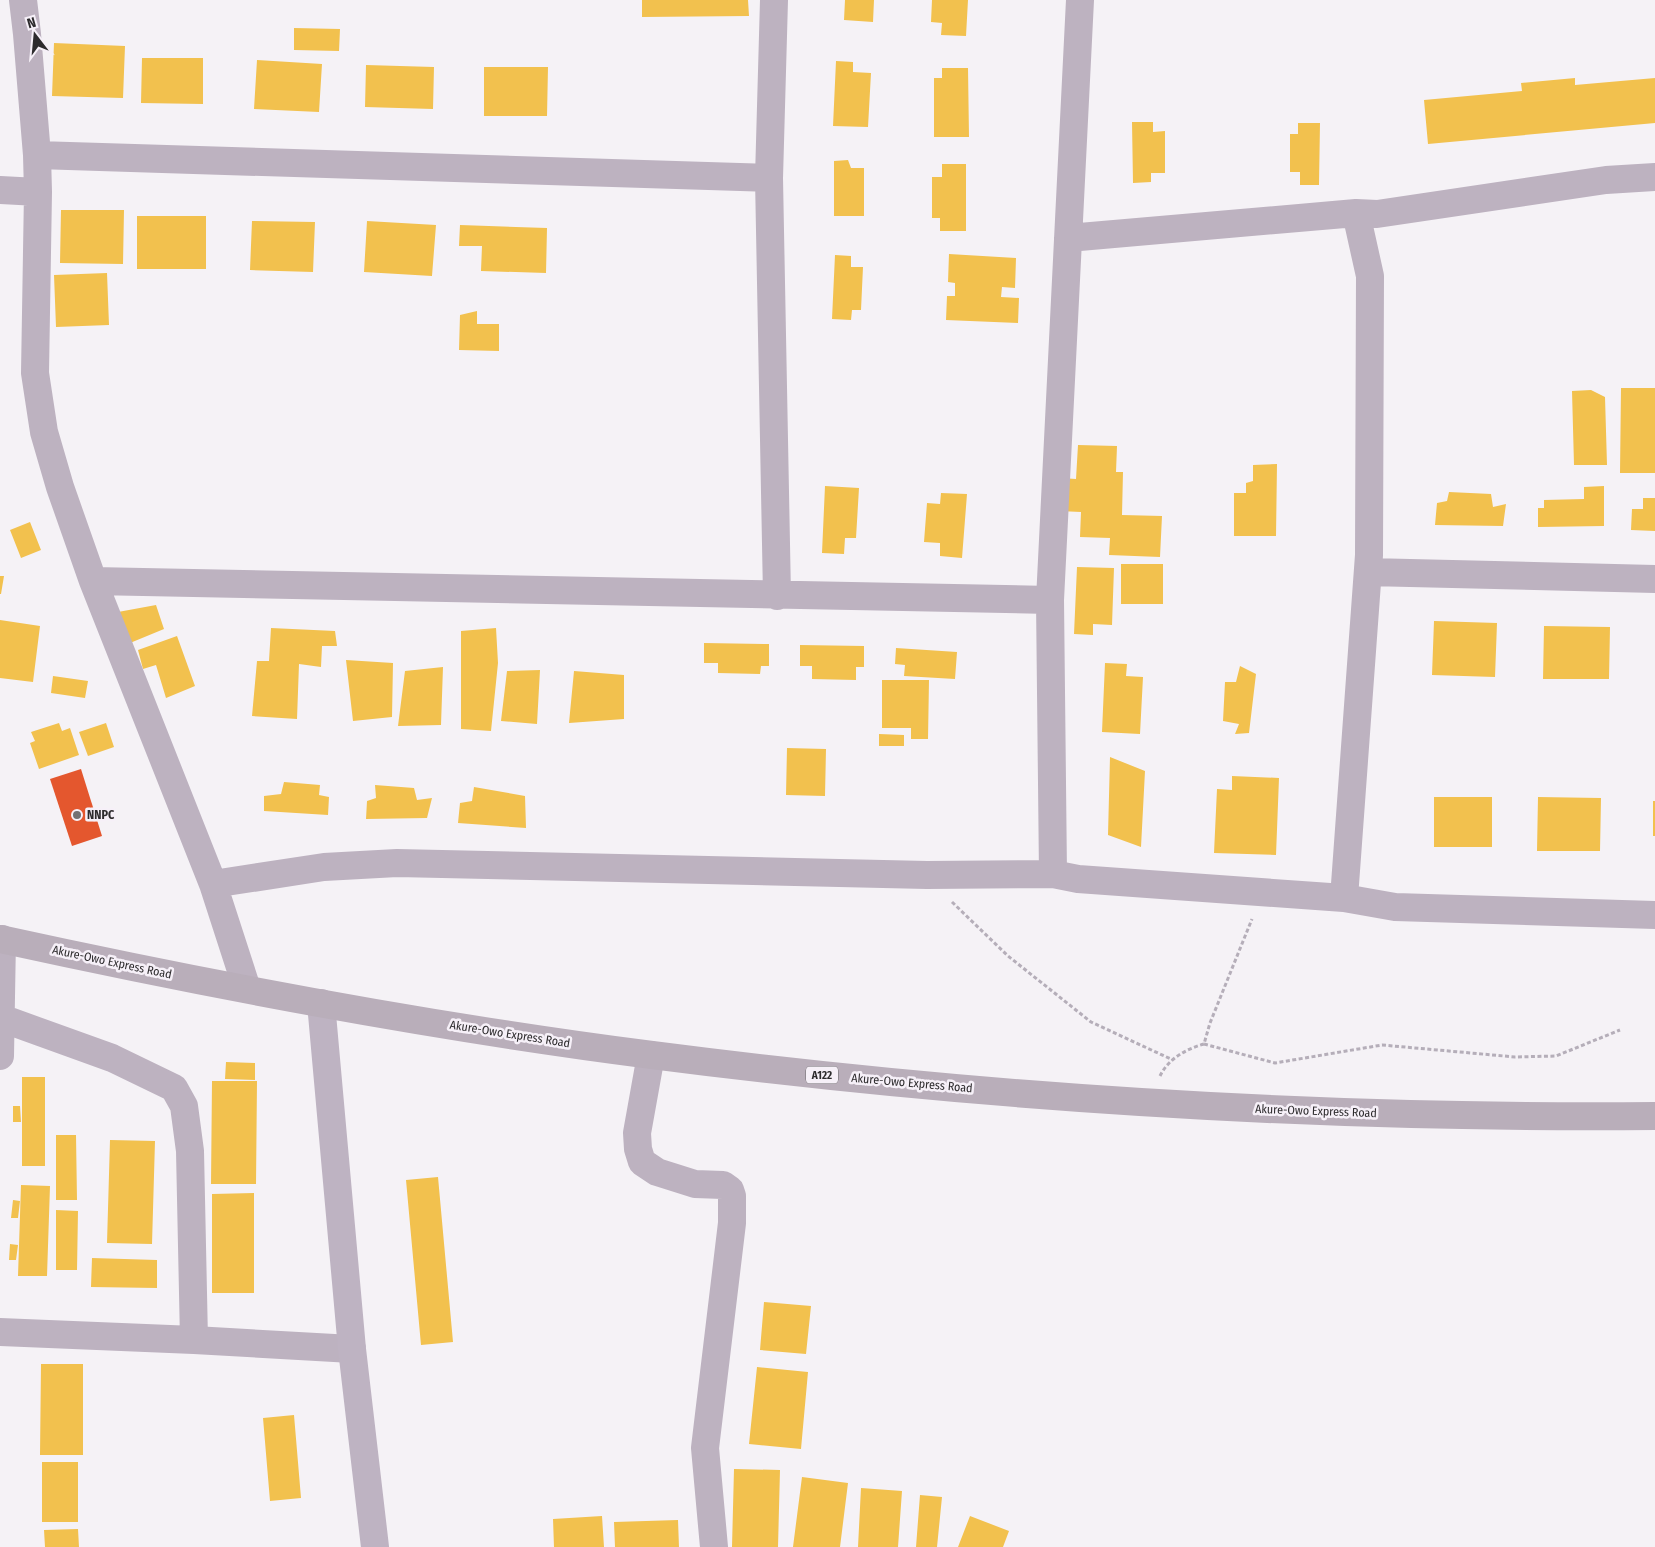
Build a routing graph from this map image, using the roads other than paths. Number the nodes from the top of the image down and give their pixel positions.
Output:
1 (23, 0) edge
2 (774, 0) edge
3 (1080, 0) edge
4 (37, 155) junction
5 (1655, 176) edge
6 (769, 178) junction
7 (0, 190) edge
8 (38, 192) junction
9 (1356, 213) junction
10 (1068, 238) junction
11 (1368, 572) junction
12 (1655, 579) edge
13 (93, 581) junction
14 (777, 596) junction
15 (1050, 600) junction
16 (1053, 874) junction
17 (213, 884) junction
18 (1344, 898) junction
19 (1655, 915) edge
20 (1, 939) edge
21 (247, 989) junction
22 (321, 1003) junction
23 (1, 1018) edge
24 (651, 1055) junction
25 (0, 1056) edge
26 (1655, 1116) edge
27 (0, 1332) edge
28 (194, 1340) junction
29 (352, 1349) junction
30 (375, 1547) edge
31 (714, 1547) edge

1 - 4 street
2 - 6 street
3 - 10 street
4 - 6 street
4 - 8 street
5 - 9 street
6 - 14 street
7 - 8 street
8 - 13 street
9 - 10 street
9 - 11 street
10 - 15 street
11 - 12 street
11 - 18 street
13 - 14 street
13 - 17 street
14 - 15 street
15 - 16 street
16 - 17 street
16 - 18 street
17 - 21 street
18 - 19 street
20 - 21 highway, Akure-Owo Express Road / A122
20 - 23 street
21 - 22 highway, Akure-Owo Express Road / A122
22 - 24 highway, Akure-Owo Express Road / A122
22 - 29 main road
23 - 25 street
23 - 28 street
24 - 26 highway, Akure-Owo Express Road / A122
24 - 31 street
27 - 28 street
28 - 29 street
29 - 30 main road

